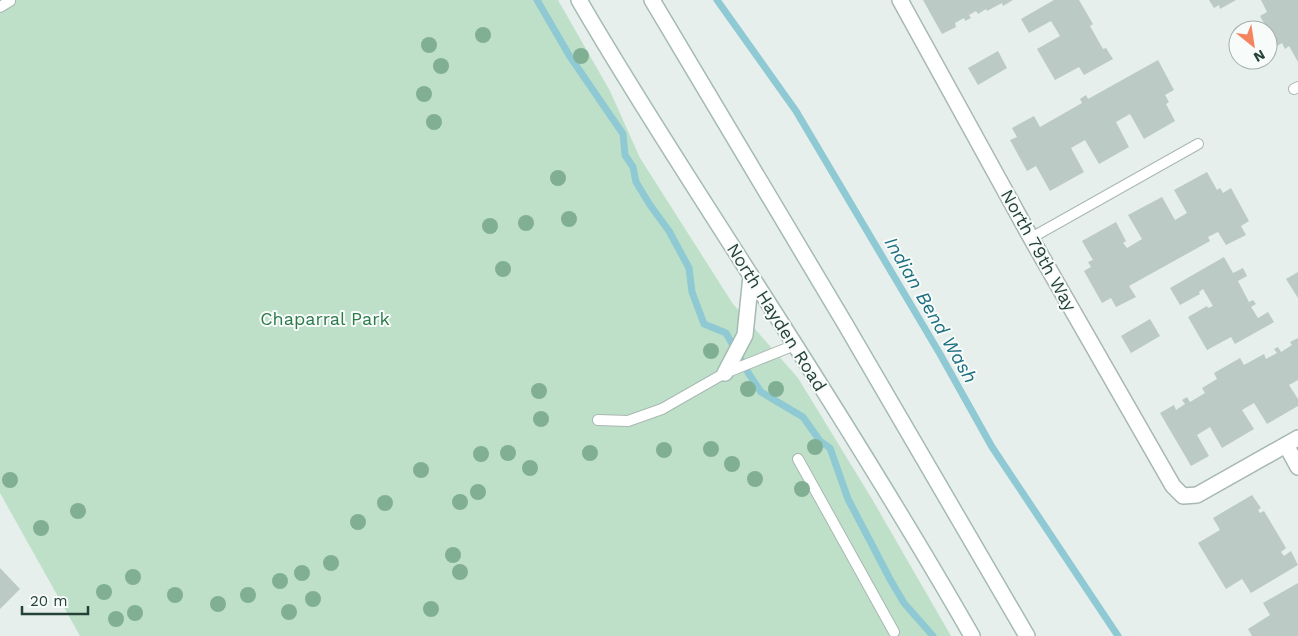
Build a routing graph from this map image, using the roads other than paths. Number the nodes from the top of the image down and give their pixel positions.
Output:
1 (579, 0) edge
2 (652, 0) edge
3 (900, 0) edge
4 (10, 1) edge
5 (0, 7) edge
6 (1198, 144) dead end
7 (1031, 238) junction
8 (751, 276) junction
9 (795, 345) junction
10 (725, 373) junction
11 (598, 420) dead end
12 (1292, 442) edge
13 (798, 459) dead end
14 (1298, 467) edge
15 (894, 632) dead end
16 (972, 636) edge
17 (1027, 636) edge

1 - 8 main road, North Hayden Road
2 - 17 main road
3 - 7 main road, North 79th Way
4 - 5 lane
6 - 7 lane
7 - 12 main road, North 79th Way
8 - 9 main road, North Hayden Road
8 - 10 main road
9 - 10 lane
9 - 16 main road, North Hayden Road
10 - 11 lane
12 - 14 main road
13 - 15 lane

